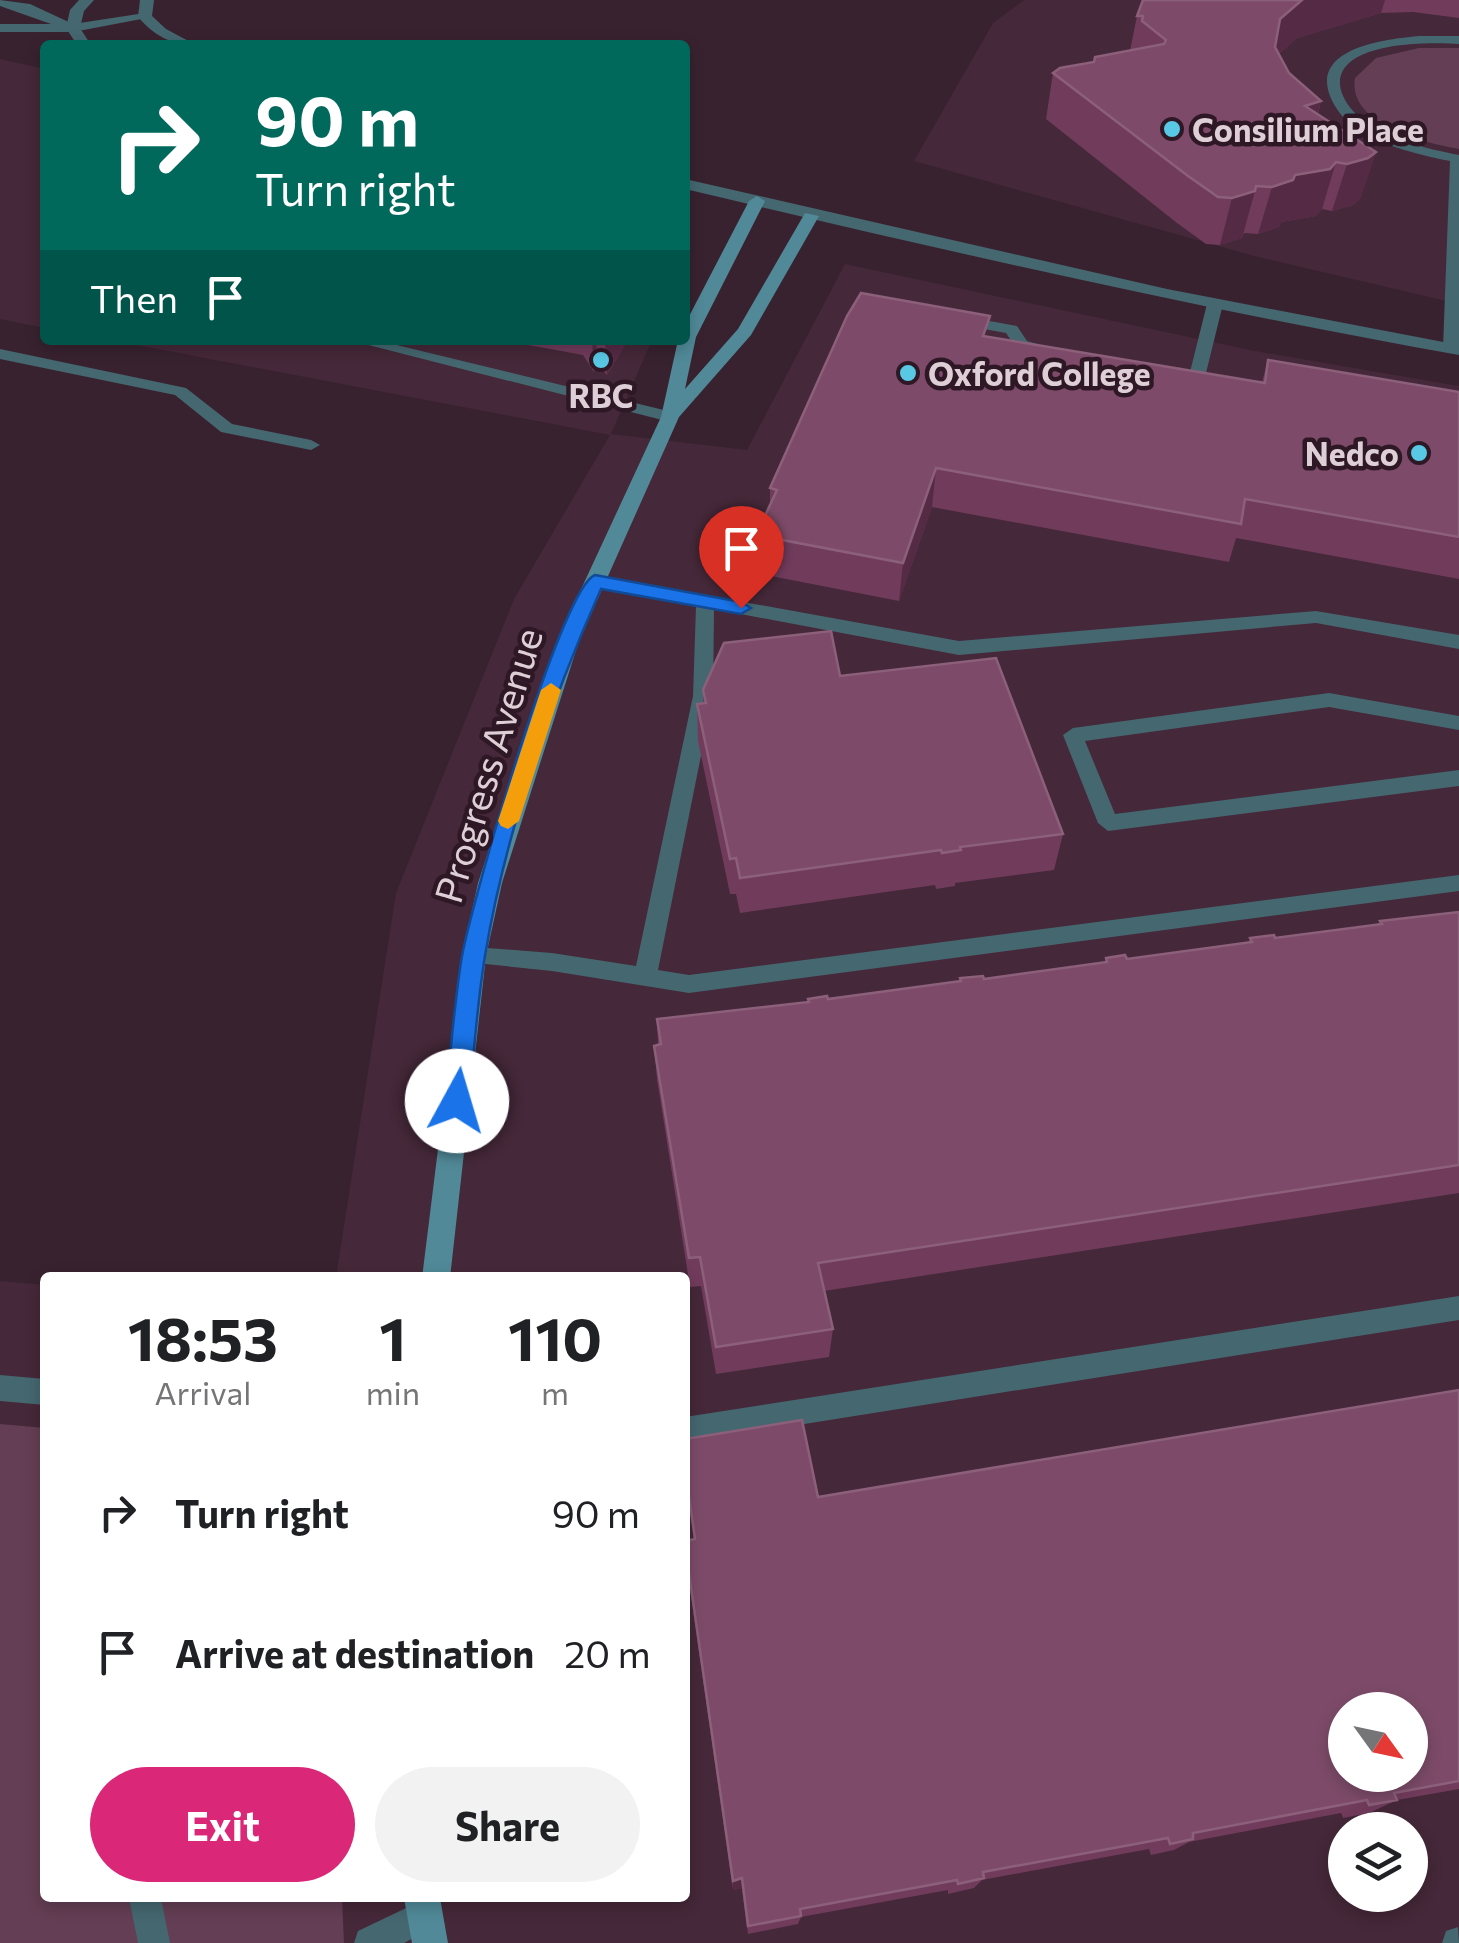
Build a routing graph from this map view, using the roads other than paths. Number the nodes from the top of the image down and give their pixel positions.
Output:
1 (87, 0) edge
2 (147, 0) edge
3 (0, 2) edge
4 (146, 17) junction
5 (0, 28) edge
6 (73, 28) junction
7 (81, 40) edge
8 (178, 40) edge
9 (1459, 40) edge
10 (1458, 159) edge
11 (690, 185) edge
12 (757, 201) junction
13 (811, 216) junction
14 (1216, 304) junction
15 (952, 320) edge
16 (690, 329) edge
17 (377, 345) edge
18 (684, 345) edge
19 (1455, 349) edge
20 (1060, 352) edge
21 (0, 354) edge
22 (1177, 372) edge
23 (1196, 376) junction
24 (1234, 382) edge
25 (670, 416) junction
26 (310, 444) dead end
27 (595, 581) junction
28 (705, 602) junction
29 (1459, 642) edge
30 (1459, 724) edge
31 (1459, 778) edge
32 (1459, 883) edge
33 (474, 956) junction
34 (646, 978) junction
35 (437, 1272) edge
36 (1459, 1308) edge
37 (0, 1388) edge
38 (40, 1392) edge
39 (690, 1429) edge
40 (147, 1902) edge
41 (426, 1919) edge
42 (154, 1943) edge
43 (370, 1943) edge

1 - 6 street
2 - 4 street
3 - 6 street
4 - 6 street
4 - 8 street
5 - 6 street
6 - 7 street
9 - 10 lane
10 - 19 lane
11 - 12 street
12 - 13 street
12 - 16 main road, Progress Avenue
13 - 14 street
13 - 25 main road, Progress Avenue
14 - 19 street
14 - 23 lane
15 - 20 lane
17 - 25 lane
18 - 25 main road, Progress Avenue
21 - 26 lane
22 - 23 lane
23 - 24 lane
25 - 27 main road, Progress Avenue
27 - 28 lane
27 - 33 main road, Progress Avenue
28 - 29 lane
28 - 34 lane
30 - 31 lane
32 - 34 lane
33 - 34 lane
33 - 35 main road, Progress Avenue
36 - 39 lane
37 - 38 lane
40 - 42 lane
41 - 43 lane

